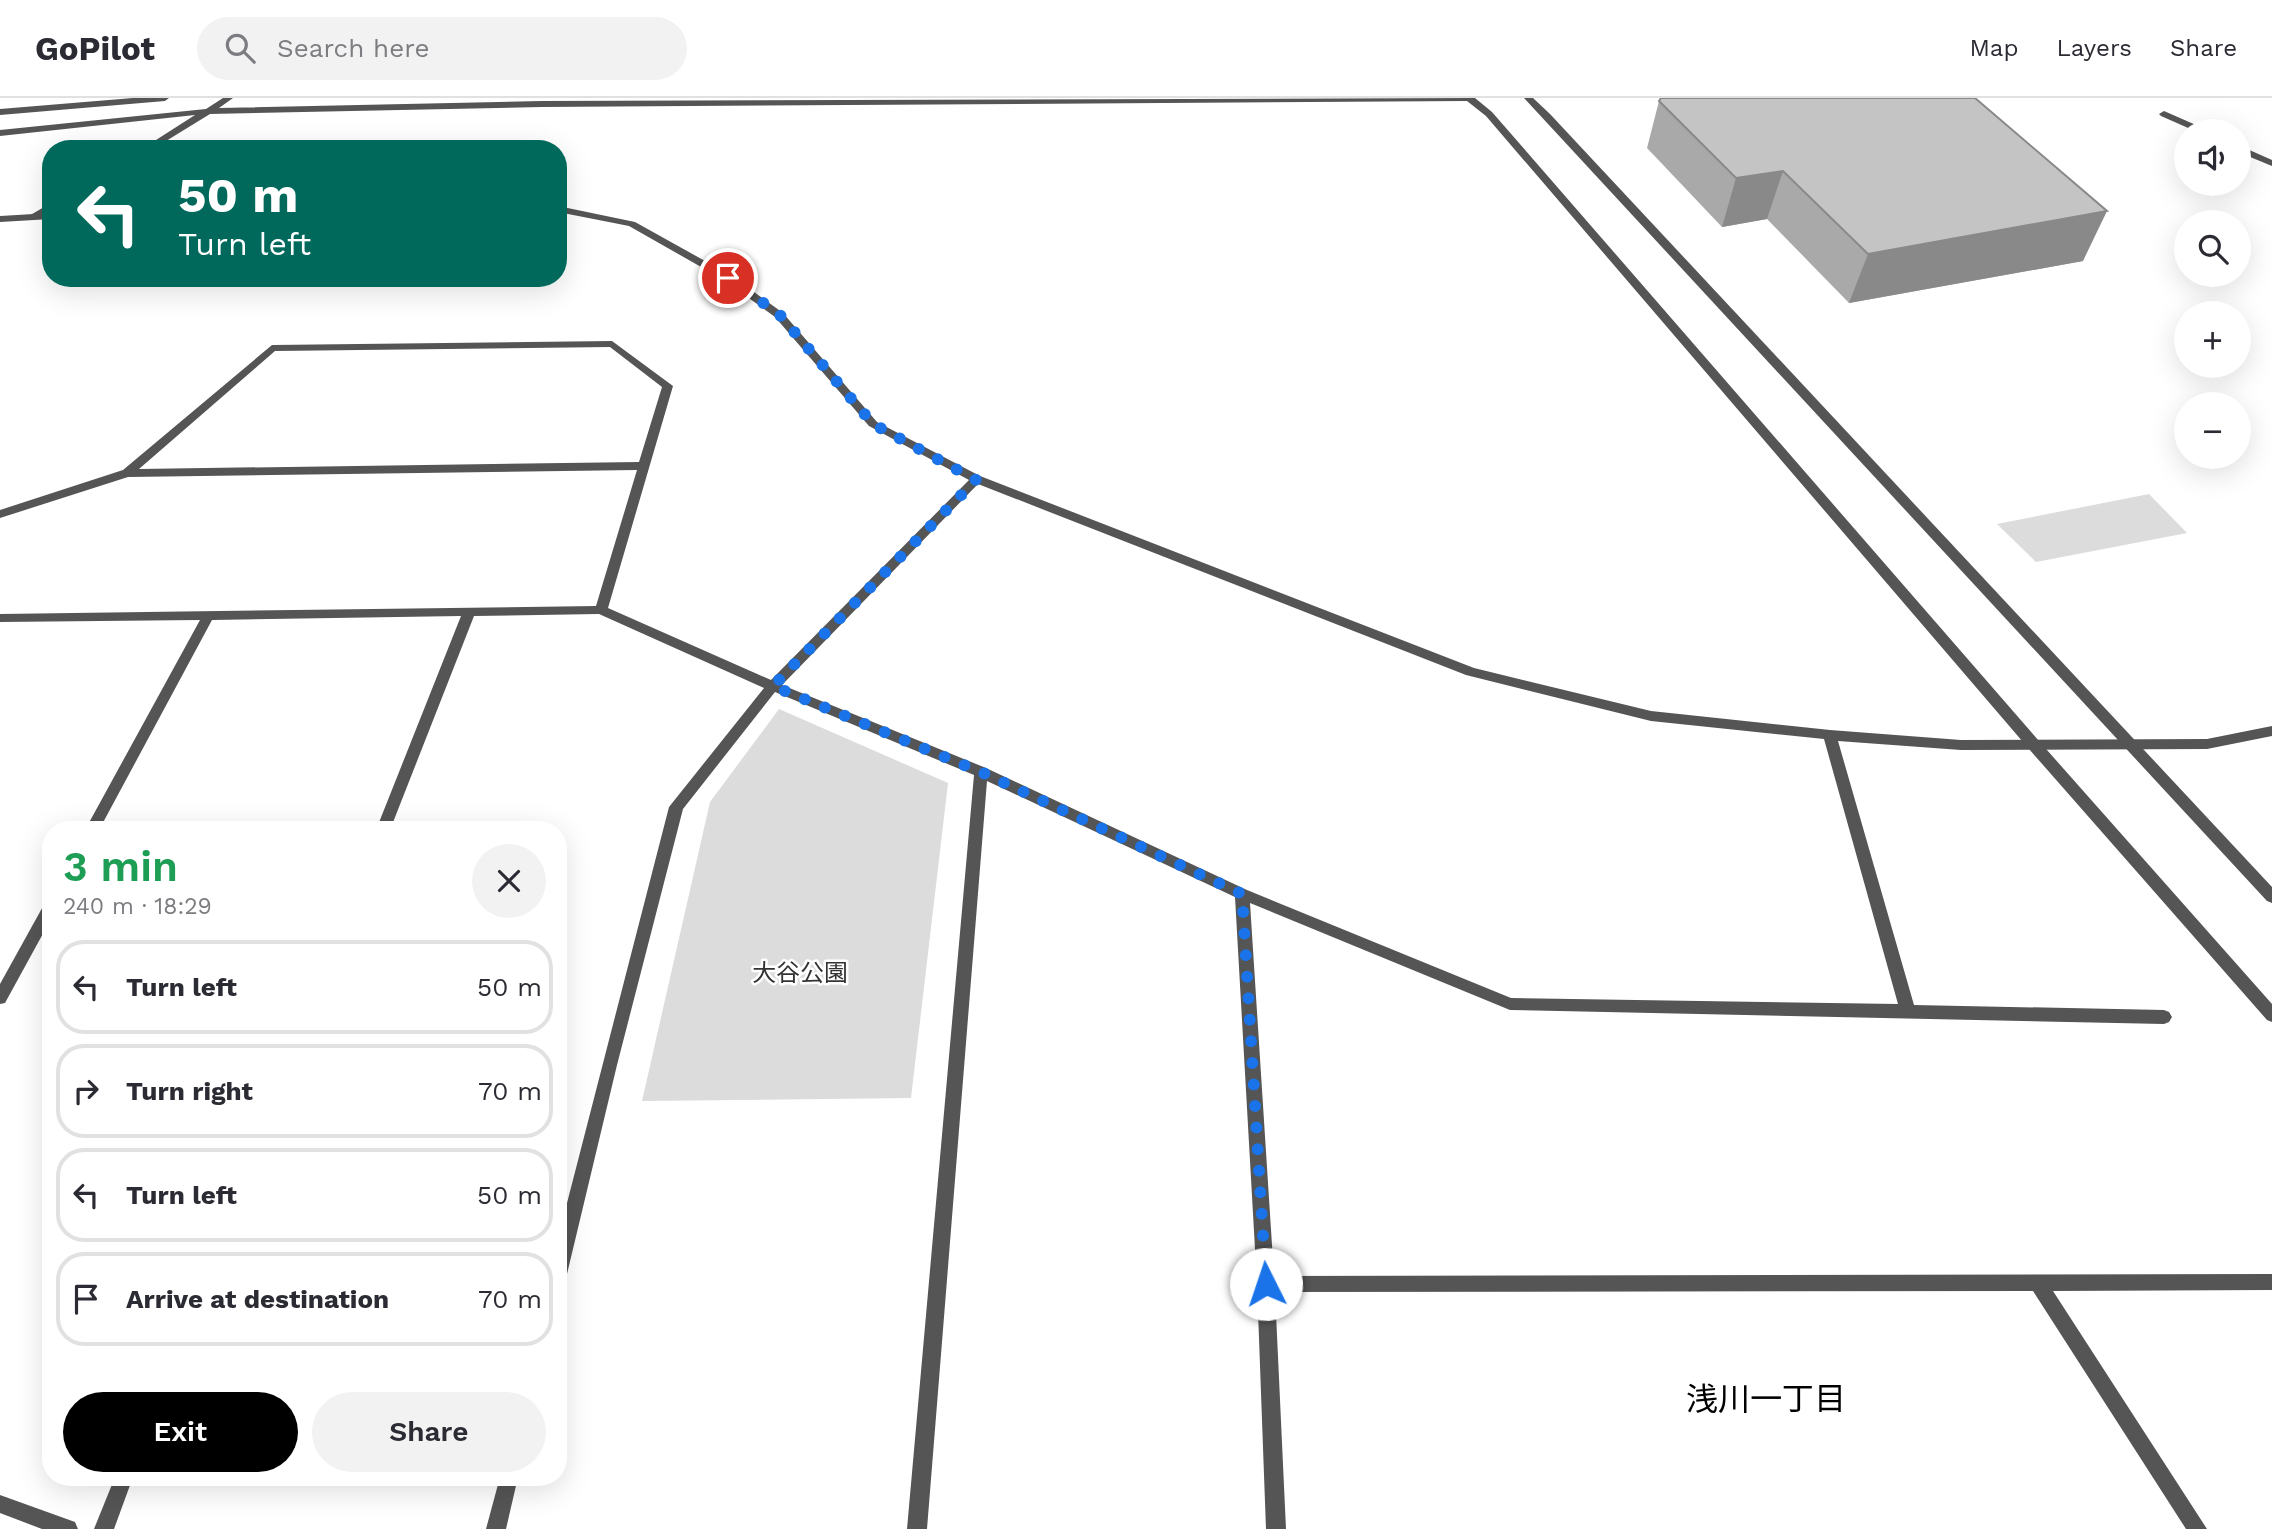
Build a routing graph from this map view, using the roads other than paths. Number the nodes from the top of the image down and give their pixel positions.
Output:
1 (165, 98) edge
2 (229, 98) edge
3 (1470, 98) edge
4 (1528, 98) edge
5 (208, 111) junction
6 (0, 112) edge
7 (2164, 114) dead end
8 (2175, 119) edge
9 (0, 133) edge
10 (161, 140) edge
11 (2251, 154) edge
12 (2272, 163) edge
13 (42, 211) edge
14 (567, 211) edge
15 (42, 216) edge
16 (32, 217) junction
17 (0, 219) edge
18 (642, 466) junction
19 (127, 472) junction
20 (976, 480) junction
21 (0, 514) edge
22 (601, 610) junction
23 (469, 612) junction
24 (208, 616) junction
25 (0, 618) edge
26 (773, 686) junction
27 (2272, 730) edge
28 (1830, 735) junction
29 (2131, 744) junction
30 (2034, 745) junction
31 (981, 772) junction
32 (97, 821) edge
33 (387, 821) edge
34 (1242, 894) junction
35 (2272, 897) edge
36 (42, 921) edge
37 (0, 998) edge
38 (1908, 1012) junction
39 (2272, 1014) edge
40 (2164, 1017) dead end
41 (567, 1237) edge
42 (2272, 1282) edge
43 (1266, 1284) junction
44 (2039, 1285) junction
45 (121, 1486) edge
46 (507, 1486) edge
47 (0, 1504) edge
48 (68, 1529) edge
49 (104, 1529) edge
50 (496, 1529) edge
51 (917, 1529) edge
52 (1276, 1529) edge
53 (2197, 1529) edge

1 - 6 street
2 - 5 street
3 - 5 street
3 - 30 street
4 - 29 street
5 - 9 street
5 - 10 street
7 - 8 street
11 - 12 street
13 - 16 street
14 - 20 street
15 - 16 street
16 - 17 street
18 - 19 street
18 - 19 street
18 - 22 street
19 - 21 street
20 - 26 street
20 - 28 street
22 - 23 street
22 - 26 street
23 - 24 street
23 - 33 street
24 - 25 street
24 - 32 street
26 - 31 street
26 - 41 street
27 - 29 street
28 - 30 street
28 - 38 street
29 - 30 street
29 - 35 street
30 - 39 street
31 - 34 street
31 - 51 street
34 - 38 street
34 - 43 street
36 - 37 street
38 - 40 street
42 - 44 street
43 - 44 street
43 - 52 street
44 - 53 street
45 - 49 street
46 - 50 street
47 - 48 street

